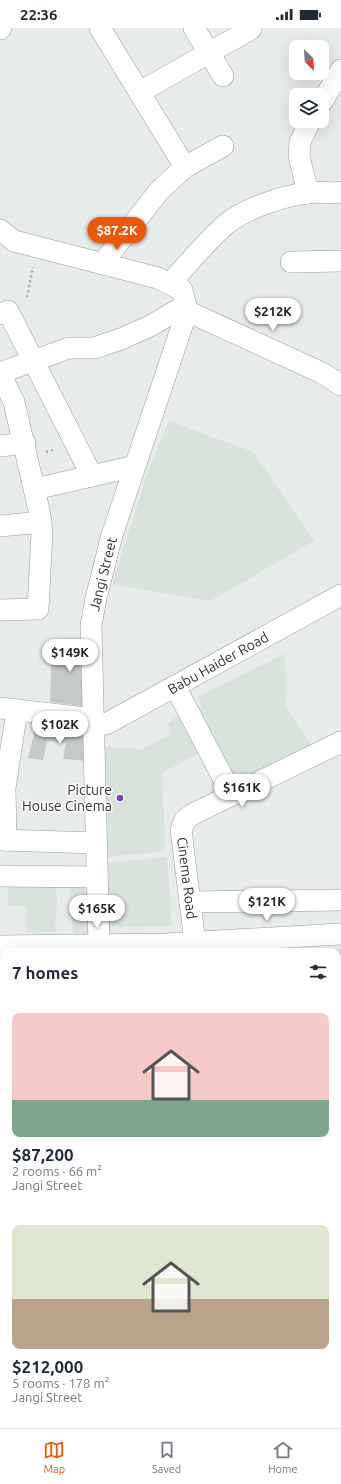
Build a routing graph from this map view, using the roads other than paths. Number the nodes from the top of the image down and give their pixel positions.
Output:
1 (100, 28) edge
2 (194, 28) edge
3 (251, 29) dead end
4 (208, 53) junction
5 (341, 70) edge
6 (223, 76) dead end
7 (329, 90) edge
8 (140, 92) junction
9 (307, 128) edge
10 (223, 146) dead end
11 (185, 167) junction
12 (341, 192) edge
13 (308, 193) junction
14 (1, 233) edge
15 (341, 261) edge
16 (290, 262) dead end
17 (102, 264) junction
18 (170, 284) junction
19 (186, 308) junction
20 (0, 314) edge
21 (33, 360) junction
22 (0, 373) edge
23 (341, 385) edge
24 (24, 443) junction
25 (0, 446) edge
26 (135, 466) junction
27 (92, 476) junction
28 (35, 489) junction
29 (41, 522) junction
30 (0, 526) edge
31 (341, 595) edge
32 (0, 610) edge
33 (176, 686) junction
34 (9, 709) edge
35 (94, 722) junction
36 (341, 742) edge
37 (232, 795) junction
38 (3, 840) edge
39 (97, 843) junction
40 (0, 876) edge
41 (97, 877) junction
42 (341, 900) edge
43 (190, 902) junction
44 (341, 934) edge
45 (99, 945) junction
46 (0, 946) edge
47 (195, 948) edge

1 - 8 street
2 - 4 street
3 - 4 street
4 - 6 street
4 - 8 street
5 - 7 street
8 - 11 street
9 - 13 street
10 - 11 street
11 - 17 street
12 - 13 street
13 - 18 street
14 - 17 street
15 - 16 street
17 - 18 street
18 - 19 street
19 - 21 street
19 - 23 street
19 - 26 street, Jangi Street
20 - 21 street
21 - 22 street
21 - 27 street
22 - 24 street
24 - 25 street
24 - 28 street
26 - 27 street
26 - 35 street, Jangi Street
27 - 28 street
28 - 29 street
29 - 30 street
29 - 32 street
31 - 33 street, Babu Haider Road
33 - 35 street, Babu Haider Road
33 - 37 street
34 - 35 street
34 - 38 street
35 - 39 street, Jangi Street
36 - 37 street, Cinema Road
37 - 43 street, Cinema Road
38 - 39 street
39 - 41 street, Jangi Street
40 - 41 street
41 - 45 street, Jangi Street
42 - 43 street
43 - 47 street, Cinema Road
44 - 47 street
45 - 46 street
45 - 47 street

